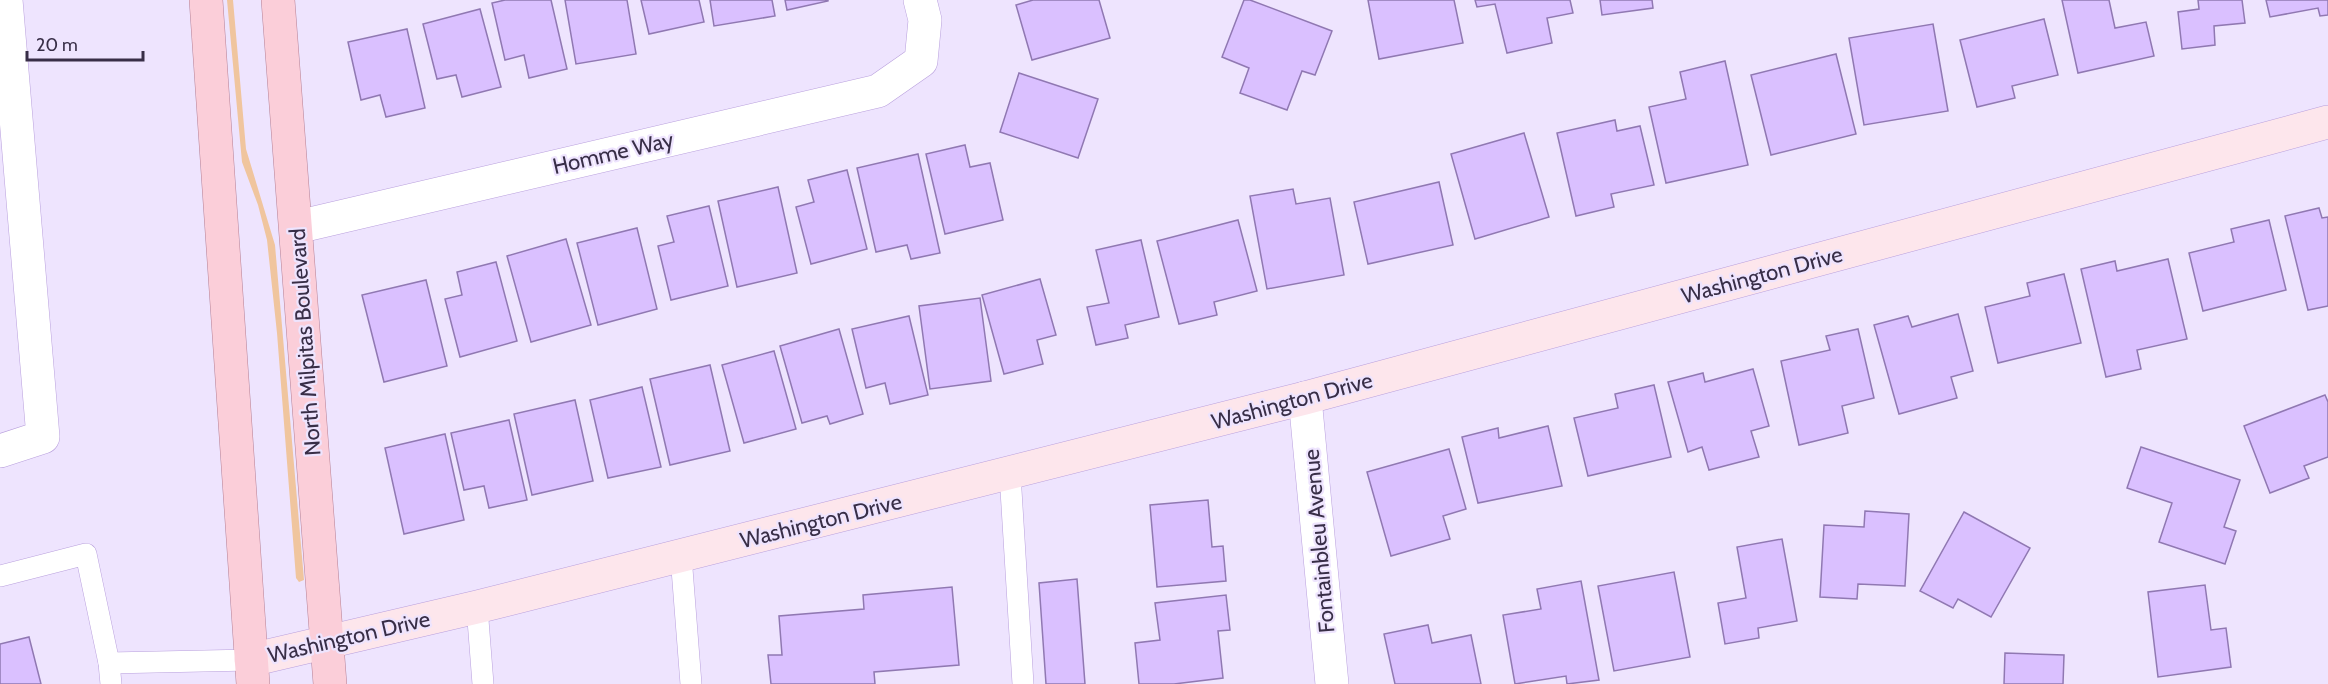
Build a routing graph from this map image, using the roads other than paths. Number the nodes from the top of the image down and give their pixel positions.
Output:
1 (6, 0) edge
2 (206, 0) edge
3 (278, 0) edge
4 (920, 0) edge
5 (2328, 122) edge
6 (297, 227) junction
7 (1305, 398) junction
8 (0, 451) edge
9 (1010, 474) junction
10 (681, 556) junction
11 (0, 576) edge
12 (477, 607) junction
13 (327, 643) junction
14 (252, 672) edge
15 (110, 674) edge
16 (330, 684) edge
17 (483, 684) edge
18 (691, 684) edge
19 (1023, 684) edge
20 (1332, 684) edge

1 - 8 street
2 - 14 main road
3 - 6 main road, North Milpitas Boulevard
4 - 6 street, Homme Way
5 - 7 street, Washington Drive
6 - 13 main road, North Milpitas Boulevard
7 - 9 street, Washington Drive
7 - 20 street, Fontainbleu Avenue
9 - 10 street, Washington Drive
9 - 19 lane
10 - 12 street, Washington Drive
10 - 18 lane
11 - 15 lane
12 - 13 street, Washington Drive
12 - 17 lane
13 - 14 street, Washington Drive
13 - 16 main road, North Milpitas Boulevard
14 - 15 lane

